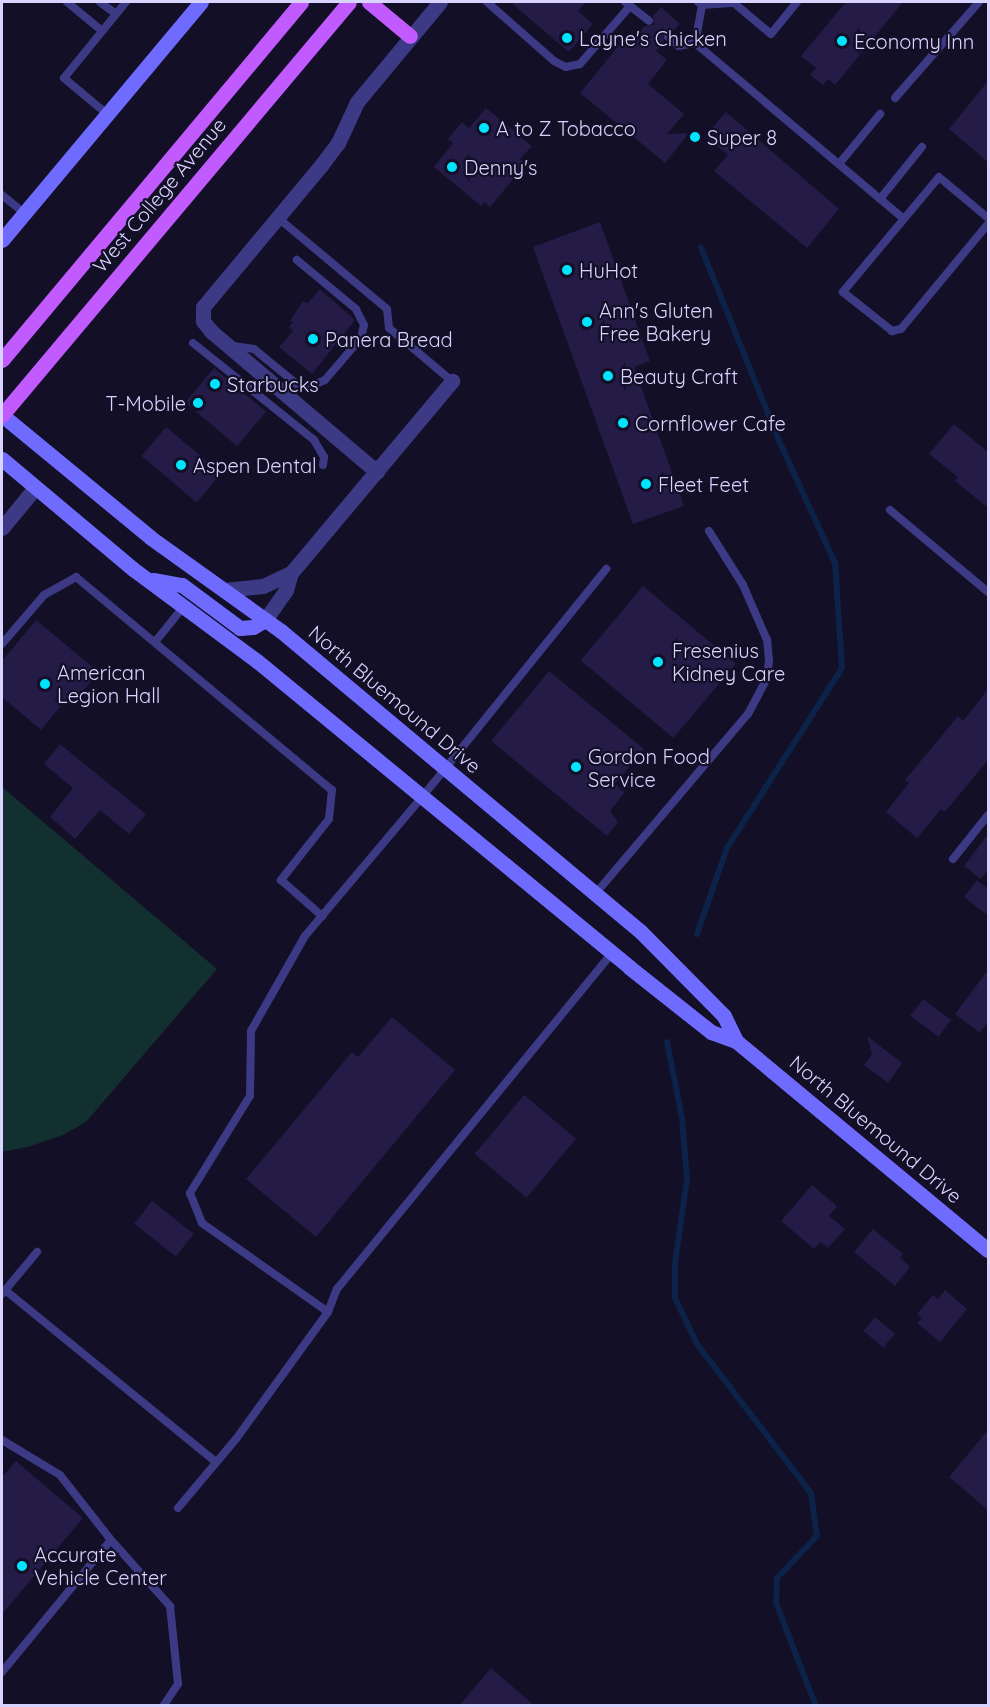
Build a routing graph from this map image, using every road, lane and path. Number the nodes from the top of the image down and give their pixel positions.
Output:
1 (67, 2) edge
2 (100, 2) edge
3 (126, 2) edge
4 (201, 2) edge
5 (301, 2) edge
6 (349, 2) edge
7 (369, 2) edge
8 (440, 2) edge
9 (488, 2) edge
10 (798, 2) edge
11 (979, 2) edge
12 (700, 3) edge
13 (628, 4) edge
14 (116, 14) junction
15 (648, 21) dead end
16 (102, 31) junction
17 (410, 36) junction
18 (668, 37) dead end
19 (695, 43) junction
20 (895, 99) dead end
21 (107, 114) junction
22 (880, 114) dead end
23 (922, 147) dead end
24 (839, 164) junction
25 (2, 195) edge
26 (880, 199) junction
27 (24, 213) junction
28 (277, 217) junction
29 (903, 218) junction
30 (988, 218) edge
31 (988, 224) edge
32 (2, 240) edge
33 (297, 260) dead end
34 (194, 343) dead end
35 (226, 346) junction
36 (2, 360) edge
37 (452, 381) joint
38 (2, 415) edge
39 (2, 459) edge
40 (323, 465) dead end
41 (376, 472) junction
42 (36, 488) junction
43 (890, 510) dead end
44 (2, 528) edge
45 (709, 531) dead end
46 (606, 569) dead end
47 (291, 573) junction
48 (148, 579) junction
49 (224, 590) junction
50 (988, 592) edge
51 (184, 606) junction
52 (265, 620) junction
53 (155, 642) junction
54 (2, 644) edge
55 (445, 766) junction
56 (423, 796) junction
57 (988, 815) edge
58 (953, 859) dead end
59 (596, 893) junction
60 (322, 916) junction
61 (612, 953) junction
62 (736, 1041) junction
63 (988, 1250) edge
64 (37, 1252) dead end
65 (3, 1292) edge
66 (328, 1312) junction
67 (2, 1440) edge
68 (216, 1462) junction
69 (177, 1508) dead end
70 (111, 1540) junction
71 (2, 1672) edge
72 (163, 1706) edge

1 - 16 lane
2 - 14 lane
3 - 14 lane
4 - 21 main road
5 - 36 main road, West College Avenue
6 - 38 main road, West College Avenue
7 - 17 main road
8 - 17 street
9 - 13 lane
10 - 12 lane
11 - 20 lane
12 - 19 lane
13 - 15 lane
14 - 16 lane
16 - 21 lane
17 - 28 street
18 - 19 lane
19 - 24 lane
21 - 27 main road
22 - 24 lane
23 - 26 lane
24 - 26 lane
25 - 27 lane
26 - 29 lane
27 - 32 main road
28 - 35 street
28 - 37 lane
29 - 30 lane
29 - 31 lane
33 - 35 lane
34 - 40 lane
35 - 41 street
37 - 41 street
38 - 49 main road, North Bluemound Drive
39 - 42 main road, North Bluemound Drive
41 - 47 street
42 - 44 street
42 - 48 main road, North Bluemound Drive
43 - 50 lane
45 - 59 lane
46 - 55 lane
47 - 49 street
47 - 52 street
48 - 51 main road, North Bluemound Drive
48 - 52 main road
49 - 52 main road, North Bluemound Drive
51 - 53 lane
51 - 56 main road, North Bluemound Drive
52 - 55 main road, North Bluemound Drive
53 - 54 lane
53 - 60 lane
55 - 56 lane
55 - 59 main road, North Bluemound Drive
56 - 60 lane
56 - 61 main road, North Bluemound Drive
57 - 58 lane
59 - 62 main road, North Bluemound Drive
60 - 66 lane
61 - 62 main road, North Bluemound Drive
61 - 66 lane
62 - 63 main road, North Bluemound Drive
64 - 65 lane
65 - 68 lane
66 - 68 lane
67 - 70 lane
68 - 69 lane
70 - 71 lane
70 - 72 lane

